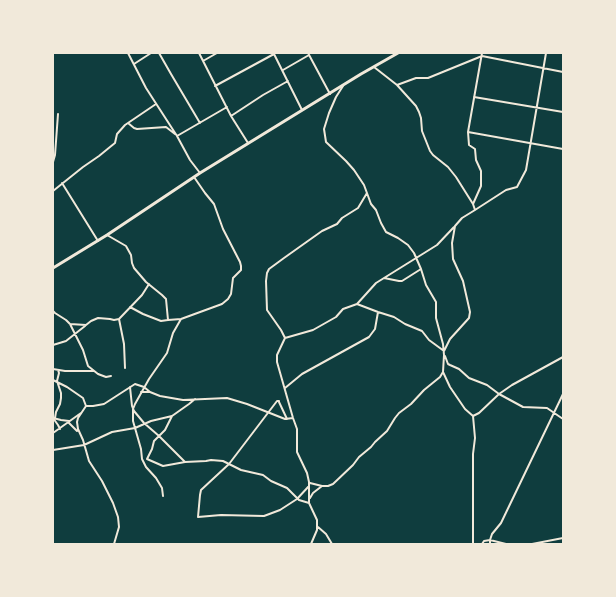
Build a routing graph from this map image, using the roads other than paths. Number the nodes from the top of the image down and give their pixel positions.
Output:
1 (128, 53) edge
2 (151, 53) edge
3 (159, 53) edge
4 (198, 53) edge
5 (217, 53) edge
6 (274, 53) edge
7 (398, 53) edge
8 (546, 53) edge
9 (308, 54) edge
10 (482, 54) edge
11 (203, 61) junction
12 (134, 64) junction
13 (374, 66) junction
14 (543, 68) junction
15 (283, 70) junction
16 (563, 72) edge
17 (288, 81) junction
18 (344, 85) junction
19 (397, 85) junction
20 (216, 86) junction
21 (330, 94) junction
22 (474, 97) junction
23 (156, 104) junction
24 (227, 107) junction
25 (536, 107) junction
26 (302, 110) junction
27 (563, 112) edge
28 (58, 114) dead end
29 (231, 116) junction
30 (128, 123) junction
31 (200, 123) junction
32 (468, 132) junction
33 (176, 135) junction
34 (530, 143) junction
35 (249, 144) junction
36 (563, 149) edge
37 (53, 162) edge
38 (200, 173) junction
39 (194, 177) junction
40 (62, 183) junction
41 (53, 191) edge
42 (367, 193) junction
43 (473, 204) junction
44 (475, 210) junction
45 (455, 226) junction
46 (107, 235) junction
47 (98, 241) junction
48 (416, 258) junction
49 (53, 268) edge
50 (421, 269) junction
51 (384, 278) junction
52 (148, 284) junction
53 (357, 304) junction
54 (130, 307) junction
55 (53, 310) edge
56 (378, 312) junction
57 (181, 318) junction
58 (119, 319) junction
59 (168, 320) junction
60 (70, 324) junction
61 (86, 325) junction
62 (75, 334) junction
63 (285, 338) junction
64 (53, 345) edge
65 (444, 351) junction
66 (444, 355) junction
67 (563, 357) edge
68 (125, 368) dead end
69 (53, 369) edge
70 (58, 370) junction
71 (93, 370) junction
72 (443, 372) junction
73 (111, 376) dead end
74 (53, 380) edge
75 (57, 381) junction
76 (130, 386) junction
77 (144, 387) junction
78 (285, 388) junction
79 (141, 392) junction
80 (150, 392) junction
81 (499, 394) junction
82 (563, 394) edge
83 (196, 399) junction
84 (86, 406) junction
85 (133, 409) junction
86 (82, 412) junction
87 (267, 412) junction
88 (554, 413) junction
89 (172, 416) junction
90 (473, 416) junction
91 (54, 418) edge
92 (293, 418) junction
93 (287, 419) junction
94 (563, 419) edge
95 (69, 422) junction
96 (145, 424) junction
97 (135, 428) junction
98 (60, 429) junction
99 (53, 433) edge
100 (80, 433) junction
101 (160, 436) junction
102 (84, 445) junction
103 (53, 450) edge
104 (147, 458) junction
105 (185, 462) junction
106 (144, 464) junction
107 (229, 464) junction
108 (309, 482) junction
109 (309, 486) junction
110 (322, 486) junction
111 (163, 496) dead end
112 (297, 499) junction
113 (309, 499) junction
114 (310, 503) junction
115 (317, 527) junction
116 (563, 538) edge
117 (490, 540) junction
118 (114, 544) edge
119 (311, 544) edge
120 (332, 544) edge
121 (473, 544) edge
122 (482, 544) edge
123 (490, 544) edge
124 (506, 544) edge
125 (532, 544) edge

1 - 12 street
2 - 12 street
3 - 31 street
4 - 11 street
5 - 11 street
6 - 15 street
6 - 20 street
7 - 13 main road
8 - 14 street
9 - 15 street
9 - 21 street
10 - 14 street
10 - 19 street
10 - 22 street
11 - 20 street
12 - 23 street
13 - 18 main road
13 - 19 street
14 - 16 street
14 - 25 street
15 - 17 street
17 - 26 street
17 - 29 street
18 - 21 main road
18 - 42 street
19 - 43 street
20 - 24 street
21 - 26 main road
22 - 25 street
22 - 32 street
23 - 30 street
23 - 33 street
24 - 29 street
24 - 31 street
25 - 27 street
25 - 34 street
26 - 35 main road
28 - 37 street
29 - 35 street
30 - 33 street
30 - 40 street
31 - 33 street
32 - 34 street
32 - 43 street
33 - 38 street
34 - 36 street
34 - 44 street
35 - 38 main road
38 - 39 main road
39 - 46 main road
39 - 57 street
40 - 41 street
40 - 47 street
42 - 48 street
42 - 63 street
43 - 44 street
44 - 45 street
45 - 48 street
45 - 65 street
46 - 47 main road
46 - 52 street
47 - 49 main road
48 - 50 street
48 - 51 street
50 - 51 street
50 - 65 street
51 - 53 street
52 - 54 street
52 - 59 street
53 - 56 street
53 - 63 street
54 - 58 street
54 - 59 street
55 - 60 street
56 - 65 street
56 - 78 street
57 - 59 street
57 - 77 street
58 - 61 street
58 - 68 street
60 - 61 street
60 - 62 street
61 - 62 street
62 - 64 street
62 - 71 street
63 - 78 street
65 - 66 street
66 - 72 street
66 - 81 street
67 - 81 street
69 - 70 street
70 - 71 street
70 - 75 street
71 - 73 street
72 - 90 street
72 - 110 street
74 - 75 street
75 - 84 street
75 - 91 street
76 - 77 street
76 - 84 street
76 - 85 street
77 - 79 street
77 - 80 street
78 - 92 street
79 - 80 street
79 - 85 street
80 - 83 street
81 - 88 street
81 - 90 street
82 - 88 street
83 - 87 street
83 - 89 street
84 - 86 street
85 - 96 street
85 - 97 street
86 - 95 street
86 - 100 street
87 - 93 street
87 - 93 street
87 - 107 street
88 - 94 street
88 - 117 street
89 - 96 street
89 - 101 street
90 - 121 street
91 - 95 street
91 - 98 street
92 - 93 street
92 - 108 street
95 - 98 street
95 - 100 street
96 - 97 street
96 - 101 street
97 - 102 street
97 - 106 street
98 - 99 street
100 - 102 street
101 - 104 street
101 - 105 street
102 - 103 street
102 - 118 street
104 - 105 street
104 - 106 street
105 - 107 street
106 - 111 street
107 - 112 street
107 - 112 street
108 - 109 street
108 - 110 street
109 - 112 street
109 - 113 street
110 - 113 street
112 - 114 street
113 - 114 street
114 - 115 street
115 - 119 street
115 - 120 street
116 - 125 street
117 - 122 street
117 - 123 street
117 - 124 street

